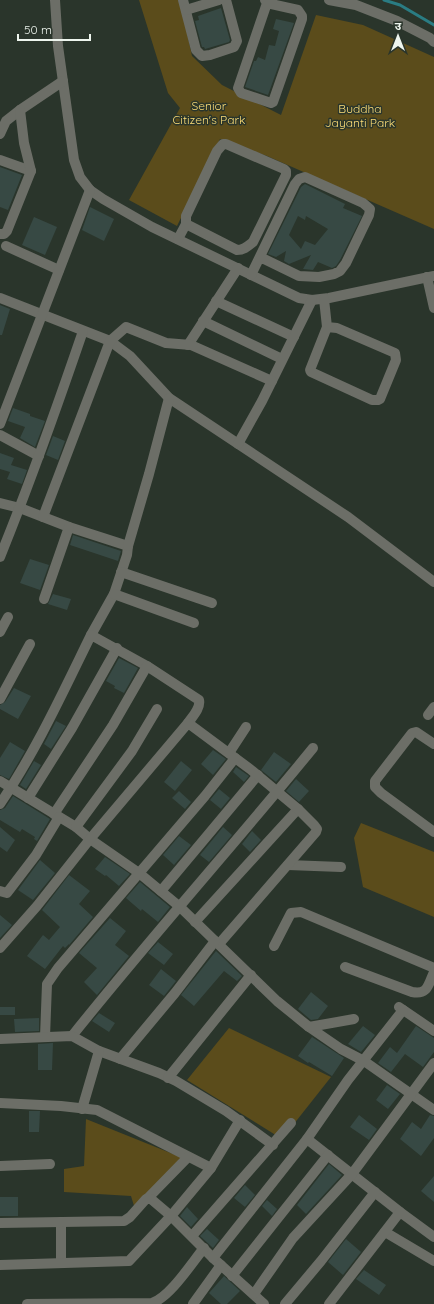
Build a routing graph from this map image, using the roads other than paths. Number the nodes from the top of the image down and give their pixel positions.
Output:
1 (55, 0) edge
2 (183, 0) edge
3 (220, 0) edge
4 (226, 0) edge
5 (329, 0) edge
6 (266, 2) edge
7 (357, 2) edge
8 (186, 10) junction
9 (433, 37) edge
10 (237, 41) junction
11 (252, 49) junction
12 (63, 81) junction
13 (20, 110) junction
14 (3, 120) edge
15 (0, 134) edge
16 (0, 160) edge
17 (31, 171) junction
18 (90, 190) junction
19 (186, 224) junction
20 (0, 234) edge
21 (178, 239) junction
22 (6, 246) dead end
23 (260, 257) junction
24 (238, 268) junction
25 (59, 270) junction
26 (251, 275) junction
27 (430, 277) edge
28 (0, 298) edge
29 (324, 298) junction
30 (312, 300) junction
31 (216, 301) junction
32 (434, 308) edge
33 (42, 314) junction
34 (203, 321) junction
35 (327, 327) junction
36 (83, 331) junction
37 (294, 337) junction
38 (110, 341) junction
39 (188, 345) junction
40 (282, 360) junction
41 (272, 381) junction
42 (169, 398) junction
43 (0, 424) edge
44 (0, 435) edge
45 (238, 444) junction
46 (39, 456) junction
47 (0, 503) edge
48 (20, 508) junction
49 (43, 517) junction
50 (69, 527) junction
51 (128, 546) junction
52 (0, 557) edge
53 (121, 572) junction
54 (434, 582) edge
55 (114, 594) junction
56 (44, 599) dead end
57 (212, 603) dead end
58 (8, 617) dead end
59 (194, 623) dead end
60 (0, 632) edge
61 (91, 635) junction
62 (30, 644) dead end
63 (117, 648) junction
64 (147, 666) junction
65 (0, 699) edge
66 (157, 708) dead end
67 (188, 724) junction
68 (246, 727) dead end
69 (434, 744) edge
70 (313, 748) dead end
71 (232, 755) junction
72 (258, 775) junction
73 (0, 781) edge
74 (11, 787) junction
75 (277, 792) junction
76 (28, 798) junction
77 (0, 804) edge
78 (298, 809) junction
79 (56, 816) junction
80 (76, 827) junction
81 (434, 832) edge
82 (90, 839) junction
83 (288, 865) junction
84 (341, 867) dead end
85 (139, 873) junction
86 (0, 891) edge
87 (161, 891) junction
88 (180, 907) junction
89 (195, 922) junction
90 (217, 942) junction
91 (274, 946) dead end
92 (0, 948) edge
93 (345, 967) dead end
94 (434, 968) edge
95 (434, 972) edge
96 (251, 975) junction
97 (354, 1018) dead end
98 (309, 1027) junction
99 (434, 1031) edge
100 (72, 1036) junction
101 (45, 1037) junction
102 (0, 1039) edge
103 (99, 1051) junction
104 (120, 1058) junction
105 (364, 1061) junction
106 (432, 1069) edge
107 (168, 1078) junction
108 (411, 1095) junction
109 (0, 1104) edge
110 (82, 1109) junction
111 (434, 1110) edge
112 (240, 1120) junction
113 (291, 1123) dead end
114 (307, 1139) junction
115 (273, 1145) junction
116 (328, 1155) junction
117 (188, 1157) junction
118 (50, 1164) dead end
119 (0, 1166) edge
120 (211, 1168) junction
121 (352, 1174) junction
122 (374, 1192) junction
123 (148, 1198) junction
124 (400, 1212) junction
125 (171, 1216) junction
126 (61, 1222) junction
127 (0, 1223) edge
128 (385, 1232) junction
129 (192, 1236) junction
130 (434, 1237) edge
131 (204, 1248) junction
132 (213, 1258) junction
133 (434, 1262) edge
134 (61, 1263) junction
135 (0, 1265) edge
136 (221, 1265) junction
137 (232, 1276) junction
138 (258, 1301) edge
139 (27, 1304) edge
140 (193, 1304) edge
141 (285, 1304) edge
142 (329, 1304) edge

1 - 12 street
2 - 8 street
3 - 8 street
4 - 10 street
5 - 7 street
6 - 11 street
6 - 11 street
7 - 9 street
8 - 10 street
10 - 11 street
12 - 13 street
12 - 18 street
13 - 14 street
13 - 17 street
14 - 15 street
16 - 17 street
17 - 20 street
18 - 21 street
18 - 25 street
19 - 19 street
19 - 21 street
21 - 24 street
22 - 25 street
23 - 23 street
23 - 26 street
24 - 26 street
24 - 31 street
25 - 33 street
26 - 30 street
27 - 29 street
27 - 32 street
28 - 33 street
29 - 30 street
29 - 35 street
30 - 37 street
31 - 34 street
31 - 37 street
33 - 36 street
33 - 43 street
34 - 39 street
34 - 40 street
35 - 35 street
36 - 38 street
36 - 46 street
37 - 40 street
38 - 39 street
38 - 42 street
38 - 49 street
39 - 41 street
40 - 41 street
41 - 45 street
42 - 45 street
42 - 51 street
44 - 46 street
45 - 54 street
46 - 48 street
47 - 48 street
48 - 49 street
48 - 52 street
49 - 50 street
50 - 51 street
50 - 56 street
51 - 53 street
53 - 55 street
53 - 57 street
55 - 59 street
55 - 61 street
58 - 60 street
61 - 63 street
61 - 74 street
62 - 65 street
63 - 64 street
63 - 76 street
64 - 67 street
64 - 79 street
66 - 80 street
67 - 71 street
67 - 82 street
68 - 71 street
69 - 81 street
70 - 75 street
71 - 72 street
71 - 85 street
72 - 75 street
72 - 87 street
73 - 74 street
74 - 76 street
74 - 77 street
75 - 78 street
75 - 88 street
76 - 79 street
78 - 83 street
78 - 89 street
79 - 80 street
79 - 86 street
80 - 82 street
82 - 85 street
82 - 92 street
83 - 84 street
83 - 90 street
85 - 87 street
85 - 101 street
87 - 88 street
88 - 89 street
88 - 100 street
89 - 90 street
90 - 96 street
90 - 104 street
91 - 94 street
93 - 95 street
96 - 98 street
96 - 107 street
97 - 98 street
98 - 105 street
99 - 105 street
100 - 101 street
100 - 103 street
101 - 102 street
103 - 104 street
103 - 110 street
104 - 107 street
105 - 108 street
105 - 114 street
106 - 108 street
107 - 112 street
108 - 111 street
108 - 121 street
109 - 110 street
110 - 117 street
112 - 115 street
112 - 120 street
113 - 115 street
114 - 116 street
114 - 132 street
115 - 129 street
116 - 121 street
116 - 137 street
117 - 120 street
117 - 123 street
118 - 119 street
120 - 125 street
121 - 122 street
121 - 138 street
122 - 124 street
122 - 141 street
123 - 125 street
123 - 126 street
124 - 128 street
124 - 130 street
125 - 129 street
125 - 134 street
126 - 127 street
126 - 134 street
128 - 133 street
128 - 142 street
129 - 131 street
131 - 132 street
131 - 139 street
132 - 136 street
134 - 135 street
136 - 137 street
136 - 140 street
137 - 138 street

